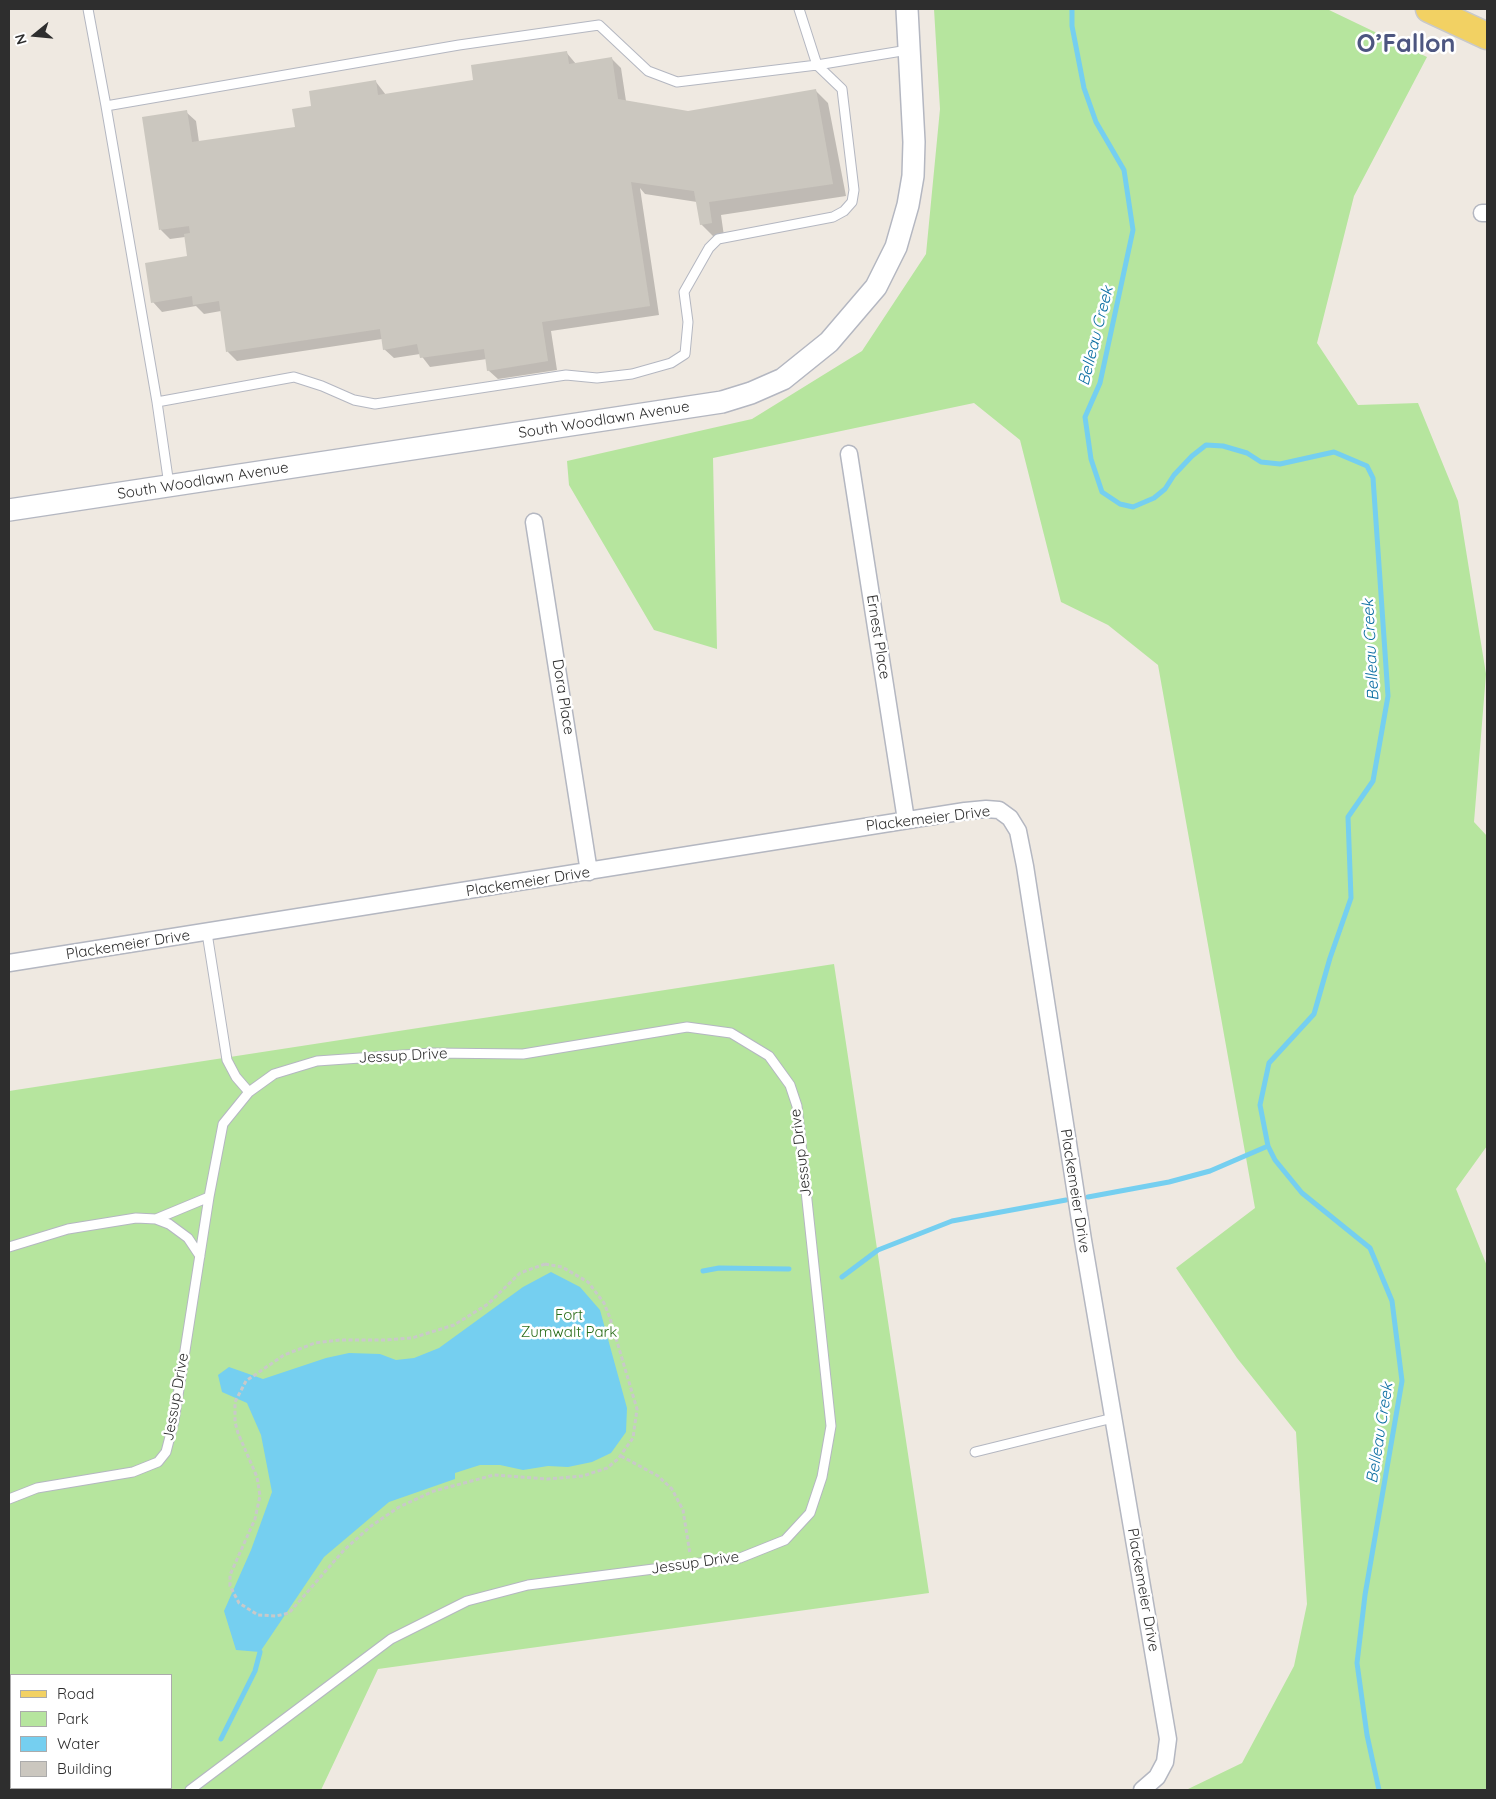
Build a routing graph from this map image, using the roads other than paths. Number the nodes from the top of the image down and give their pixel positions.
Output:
1 (88, 9) edge
2 (799, 9) edge
3 (907, 9) edge
4 (1429, 9) edge
5 (1487, 36) edge
6 (908, 50) junction
7 (817, 65) junction
8 (106, 106) junction
9 (157, 402) junction
10 (849, 454) dead end
11 (169, 486) junction
12 (9, 510) edge
13 (534, 522) dead end
14 (906, 820) junction
15 (589, 872) junction
16 (207, 933) junction
17 (9, 964) edge
18 (249, 1092) junction
19 (210, 1197) junction
20 (156, 1218) junction
21 (9, 1247) edge
22 (200, 1256) junction
23 (1113, 1418) junction
24 (975, 1452) dead end
25 (9, 1499) edge
26 (190, 1790) edge
27 (1142, 1790) edge

1 - 8 lane
2 - 7 lane
3 - 6 street, South Woodlawn Avenue
4 - 5 main road
6 - 7 lane
6 - 11 street, South Woodlawn Avenue
7 - 8 lane
7 - 9 lane
8 - 9 lane
9 - 11 lane
10 - 14 street, Ernest Place
11 - 12 street, South Woodlawn Avenue
13 - 15 street, Dora Place
14 - 15 street, Plackemeier Drive
14 - 23 street, Plackemeier Drive
15 - 16 street, Plackemeier Drive
16 - 17 street, Plackemeier Drive
16 - 18 lane
18 - 19 lane, Jessup Drive
18 - 26 lane, Jessup Drive
19 - 20 lane
19 - 22 lane, Jessup Drive
20 - 21 lane
20 - 22 lane
22 - 25 lane, Jessup Drive
23 - 24 lane
23 - 27 street, Plackemeier Drive

